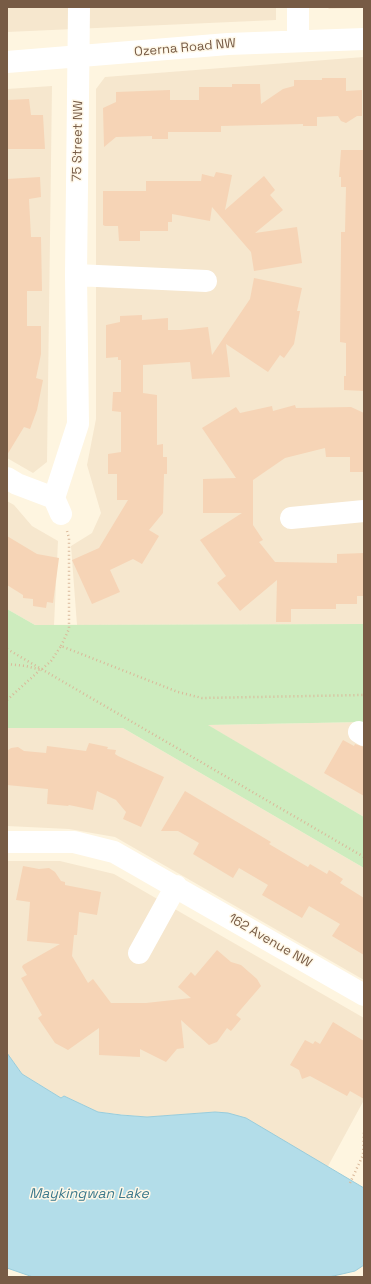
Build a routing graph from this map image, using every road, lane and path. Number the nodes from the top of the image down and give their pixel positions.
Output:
1 (79, 7) edge
2 (298, 7) edge
3 (364, 39) edge
4 (298, 41) junction
5 (79, 56) junction
6 (7, 62) edge
7 (76, 275) junction
8 (206, 281) dead end
9 (7, 478) edge
10 (57, 506) junction
11 (364, 511) edge
12 (291, 518) dead end
13 (61, 646) junction
14 (7, 648) edge
15 (7, 664) edge
16 (41, 670) junction
17 (364, 695) edge
18 (7, 700) edge
19 (7, 842) edge
20 (364, 857) edge
21 (176, 886) junction
22 (139, 953) dead end
23 (364, 995) edge
24 (364, 1130) edge
25 (363, 1155) edge
26 (350, 1183) dead end

1 - 5 street, 75 Street NW
2 - 4 street
3 - 4 street, Ozerna Road NW
4 - 5 street, Ozerna Road NW
5 - 6 street, Ozerna Road NW
5 - 7 street, 75 Street NW
7 - 8 street
7 - 10 street, 75 Street NW
9 - 10 street
10 - 13 path
11 - 12 street
13 - 16 path
13 - 17 path
14 - 16 path
15 - 16 path
16 - 18 path
16 - 20 path
19 - 21 street, 162 Avenue NW
21 - 22 street
21 - 23 street, 162 Avenue NW
24 - 25 path
25 - 26 path

